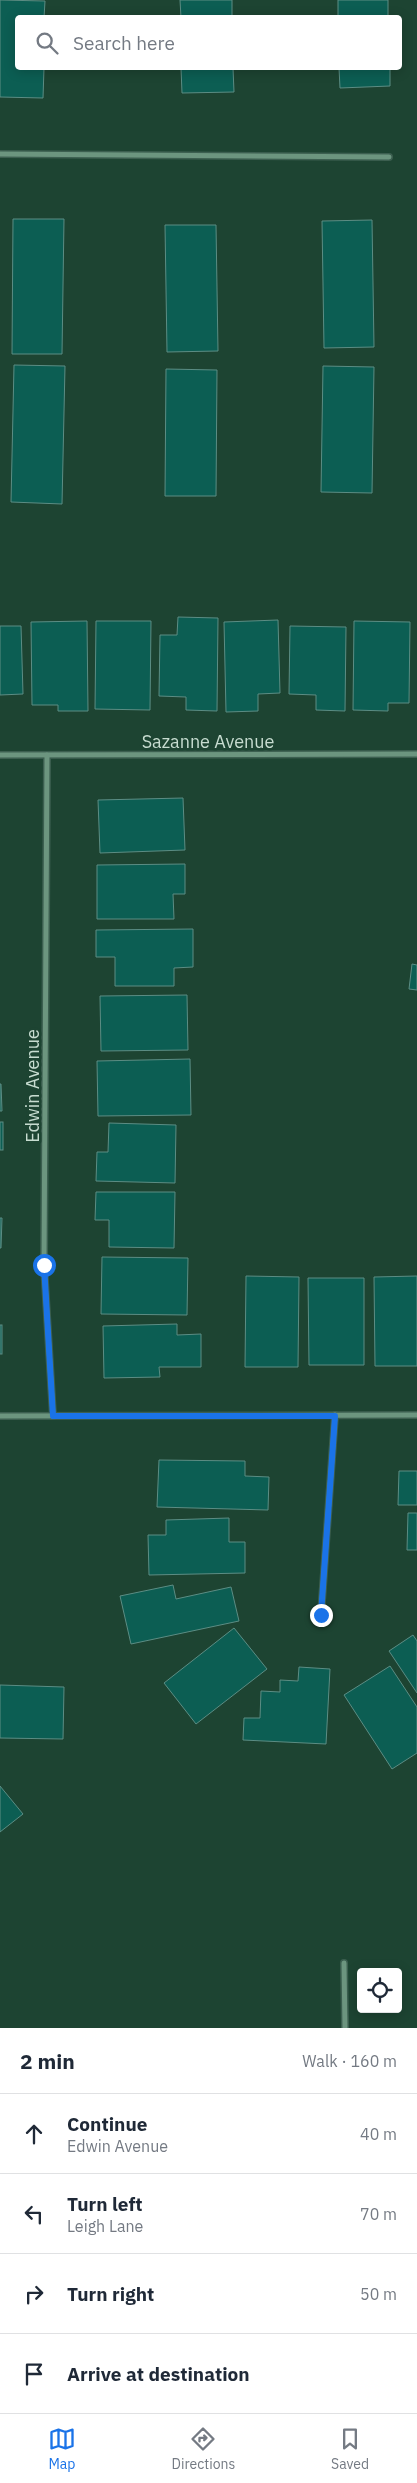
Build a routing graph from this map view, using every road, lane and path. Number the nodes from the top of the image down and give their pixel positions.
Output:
1 (0, 154) edge
2 (389, 157) dead end
3 (417, 754) edge
4 (0, 755) edge
5 (47, 755) junction
6 (417, 1415) edge
7 (0, 1416) edge
8 (53, 1416) junction
9 (335, 1416) junction
10 (321, 1615) dead end
11 (344, 1963) dead end
12 (345, 2028) edge

1 - 2 street
3 - 5 street, Sazanne Avenue
4 - 5 street, Sazanne Avenue
5 - 8 street, Edwin Avenue
6 - 9 street
7 - 8 street
8 - 9 street
9 - 10 street
11 - 12 street

